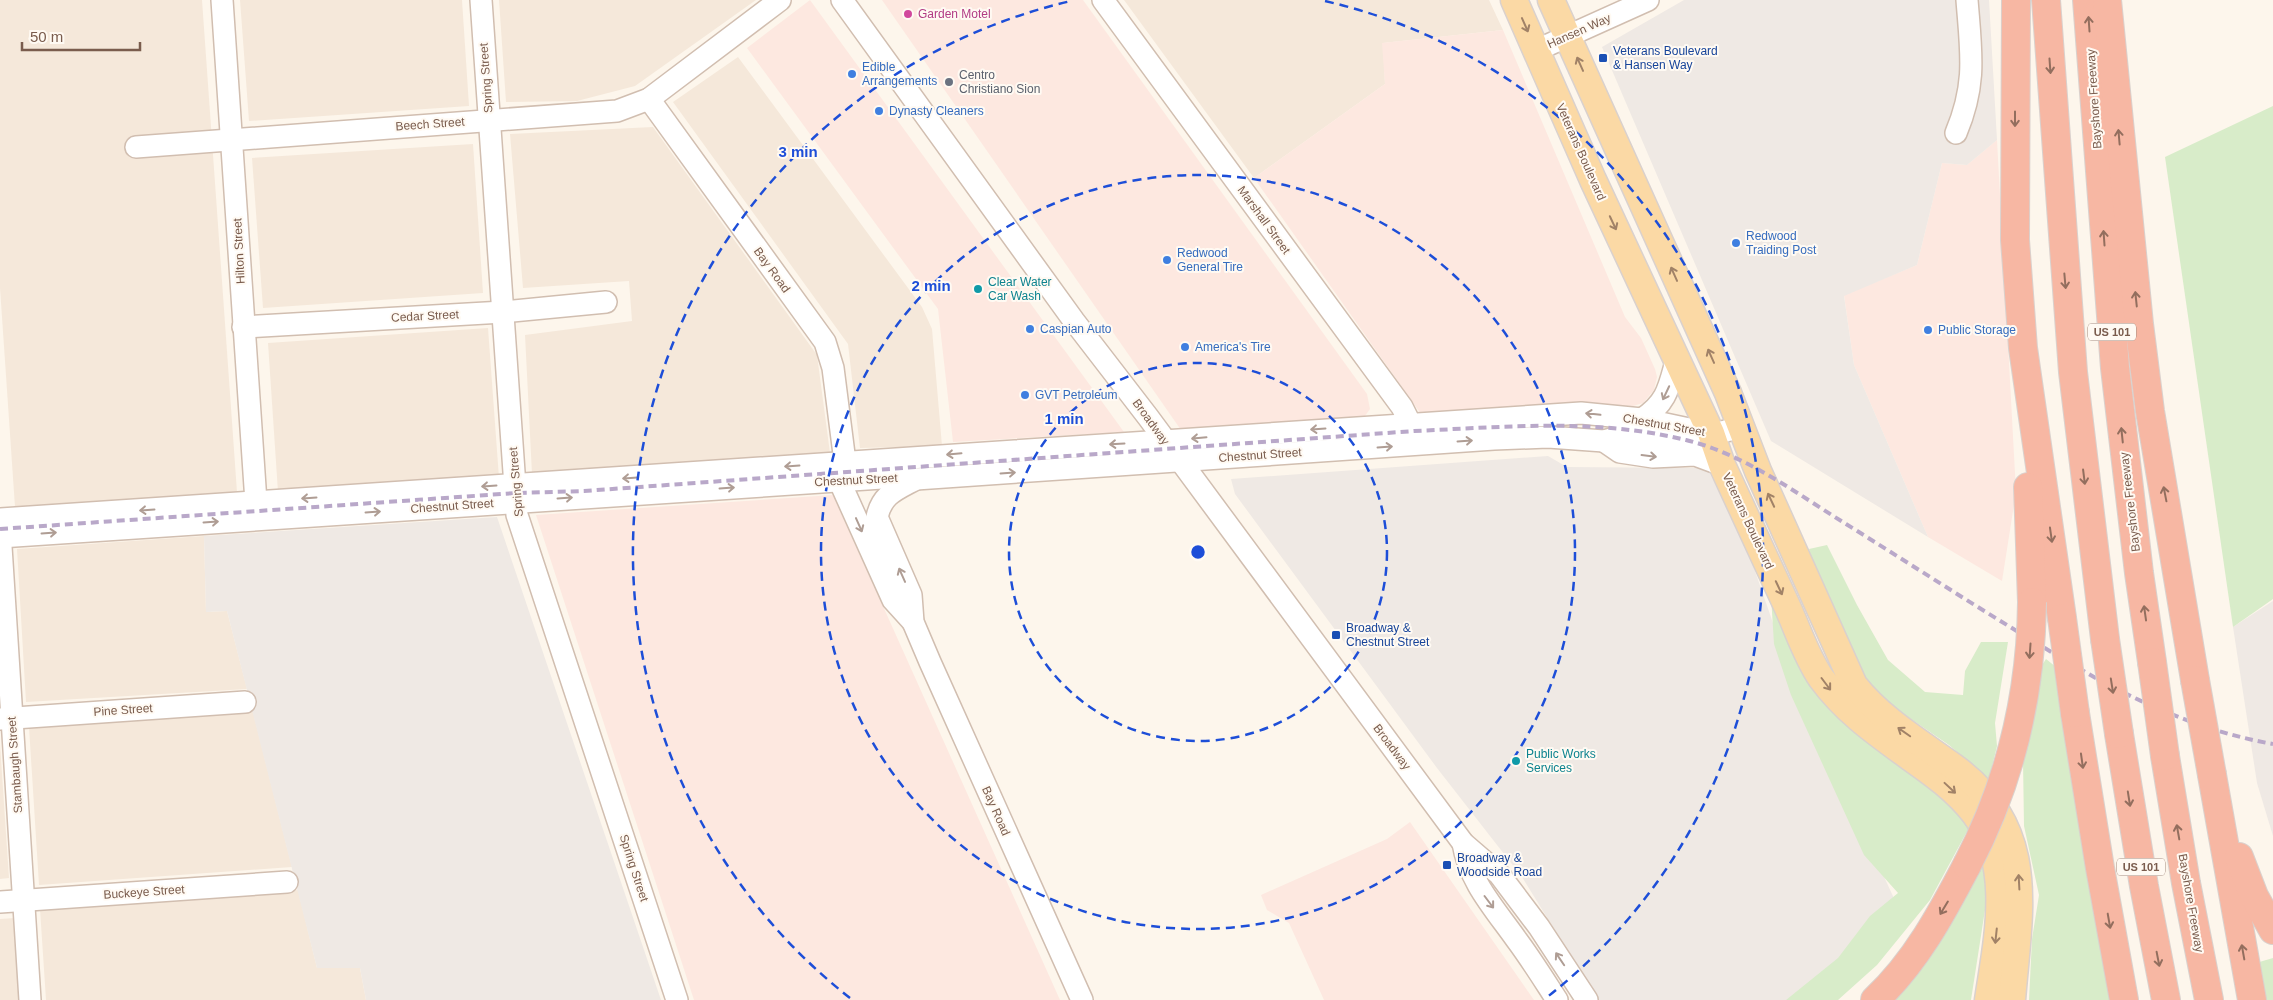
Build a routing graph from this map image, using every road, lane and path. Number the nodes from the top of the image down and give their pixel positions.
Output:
1 (222, 0) edge
2 (481, 0) edge
3 (780, 0) edge
4 (842, 0) edge
5 (1103, 0) edge
6 (1514, 0) edge
7 (1551, 0) edge
8 (1648, 0) edge
9 (1967, 0) edge
10 (2016, 0) edge
11 (2046, 0) edge
12 (2087, 0) edge
13 (2107, 0) edge
14 (1567, 36) junction
15 (1536, 50) junction
16 (649, 99) junction
17 (490, 120) junction
18 (1956, 133) dead end
19 (232, 139) junction
20 (136, 147) dead end
21 (606, 302) dead end
22 (503, 312) junction
23 (243, 326) junction
24 (2023, 348) junction
25 (1677, 358) junction
26 (1380, 378) junction
27 (1642, 419) junction
28 (1412, 423) junction
29 (1367, 426) junction
30 (1743, 427) junction
31 (1711, 433) junction
32 (1165, 441) junction
33 (1604, 441) junction
34 (1419, 444) junction
35 (1180, 460) junction
36 (1722, 465) junction
37 (842, 471) junction
38 (916, 479) junction
39 (516, 493) junction
40 (256, 502) junction
41 (0, 519) edge
42 (0, 531) edge
43 (0, 537) edge
44 (913, 622) junction
45 (245, 702) dead end
46 (6, 718) edge
47 (2218, 778) junction
48 (1463, 843) junction
49 (287, 882) dead end
50 (23, 900) junction
51 (0, 902) edge
52 (2273, 930) edge
53 (30, 1000) edge
54 (677, 1000) edge
55 (1082, 1000) edge
56 (1557, 1000) edge
57 (1587, 1000) edge
58 (1875, 1000) edge
59 (1988, 1000) edge
60 (2012, 1000) edge
61 (2124, 1000) edge
62 (2166, 1000) edge
63 (2209, 1000) edge
64 (2252, 1000) edge

1 - 19 street, Hilton Street
2 - 17 street, Spring Street
3 - 16 street, Beech Street
4 - 32 street, Broadway
5 - 26 street, Marshall Street
6 -> 15 main road, Veterans Boulevard
7 - 14 main road
8 - 14 street, Hansen Way
9 - 18 street
10 -> 24 highway
11 -> 62 highway, US 101, bridge
63 -> 12 highway, Bayshore Freeway / US 101, bridge
47 -> 13 highway, bridge
14 - 15 street, Hansen Way
30 -> 14 main road
15 -> 25 main road, Veterans Boulevard
16 - 17 street, Beech Street
16 - 37 street, Bay Road
17 - 19 street, Beech Street
17 - 22 street, Spring Street
19 - 20 street, Beech Street
19 - 23 street, Hilton Street
21 - 22 street, Cedar Street
22 - 23 street, Cedar Street
22 - 39 street, Spring Street
23 - 40 street, Hilton Street
24 -> 58 highway, bridge
24 -> 61 highway, bridge
25 -> 27 street
25 - 31 main road, Veterans Boulevard
26 - 28 street, Marshall Street
26 - 29 street
27 -> 28 street, Chestnut Street
27 - 31 street, Chestnut Street
28 - 29 street, Chestnut Street
28 - 34 street, Marshall Street
29 -> 32 street, Chestnut Street
30 - 31 street, Chestnut Street
60 -> 30 main road
31 - 33 street, Chestnut Street
31 - 36 main road, Veterans Boulevard
32 - 35 street, Broadway
32 -> 37 street, Chestnut Street
34 -> 33 street, Chestnut Street
33 -> 36 street
35 -> 34 street, Chestnut Street
38 -> 35 street, Chestnut Street
35 - 48 street, Broadway
36 -> 59 main road, Veterans Boulevard
37 - 38 street, Chestnut Street
37 - 39 street, Chestnut Street
37 -> 44 street, Bay Road
44 -> 38 street, Bay Road
39 -> 40 street, Chestnut Street
43 -> 39 street, Chestnut Street
39 - 54 street, Spring Street
40 -> 41 street, Chestnut Street
42 - 43 street, Stambaugh Street
43 - 46 street, Stambaugh Street
44 - 55 street, Bay Road
45 - 46 street, Pine Street
46 - 50 street, Stambaugh Street
47 - 52 highway
64 -> 47 highway
48 -> 56 street, Broadway
57 -> 48 street, Broadway
49 - 50 street, Buckeye Street
50 - 51 street, Buckeye Street
50 - 53 street, Stambaugh Street

